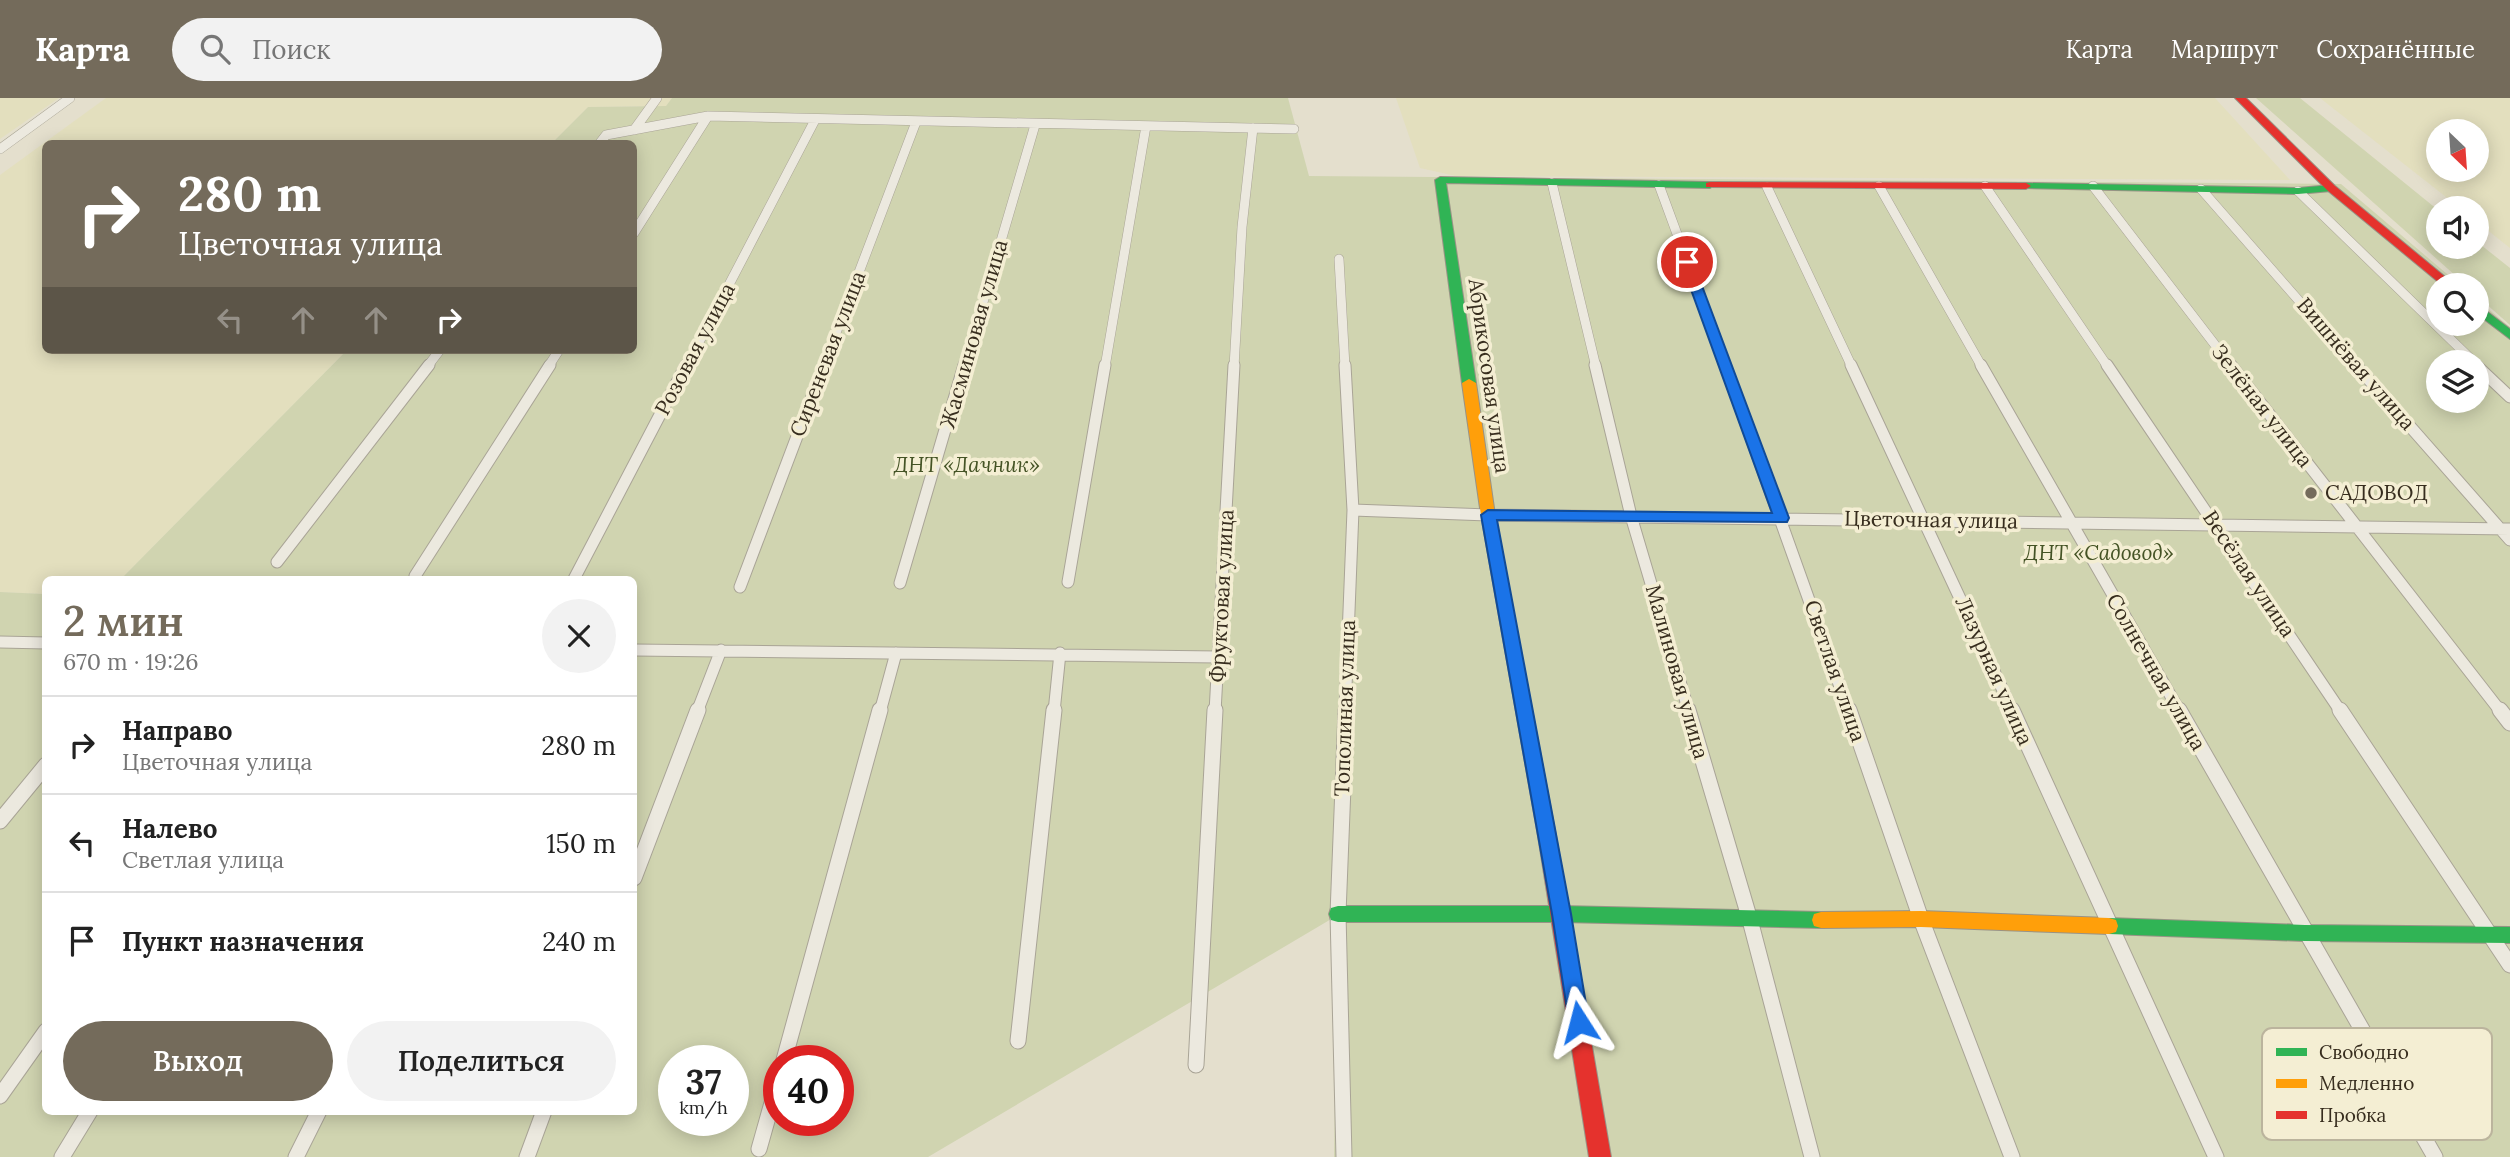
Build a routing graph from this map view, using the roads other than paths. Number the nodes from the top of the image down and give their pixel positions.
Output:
1 (71, 98) edge
2 (657, 98) edge
3 (2239, 98) edge
4 (708, 116) junction
5 (816, 120) junction
6 (916, 122) junction
7 (1035, 125) junction
8 (1146, 127) junction
9 (1253, 128) junction
10 (1294, 129) dead end
11 (634, 130) junction
12 (602, 140) edge
13 (0, 149) edge
14 (1552, 183) junction
15 (1659, 185) junction
16 (1878, 186) junction
17 (1985, 186) junction
18 (2093, 186) junction
19 (1767, 187) junction
20 (2331, 188) junction
21 (2201, 189) junction
22 (2298, 191) junction
23 (637, 228) edge
24 (1339, 259) dead end
25 (2434, 273) edge
26 (2489, 318) edge
27 (2510, 335) edge
28 (2462, 350) edge
29 (437, 354) edge
30 (556, 354) edge
31 (2489, 377) edge
32 (2510, 397) edge
33 (1353, 510) junction
34 (1488, 515) junction
35 (1631, 516) junction
36 (1782, 518) junction
37 (1926, 520) junction
38 (2071, 522) junction
39 (2217, 526) junction
40 (2356, 528) junction
41 (2505, 529) edge
42 (2510, 540) edge
43 (277, 562) dead end
44 (415, 576) dead end
45 (576, 576) edge
46 (1068, 582) dead end
47 (900, 583) dead end
48 (740, 587) dead end
49 (0, 642) edge
50 (42, 643) edge
51 (637, 650) edge
52 (721, 650) junction
53 (896, 653) junction
54 (1060, 653) junction
55 (1218, 657) junction
56 (2510, 723) edge
57 (42, 770) edge
58 (0, 821) edge
59 (637, 870) edge
60 (1338, 914) junction
61 (1562, 914) junction
62 (1921, 919) junction
63 (1750, 920) junction
64 (2108, 924) junction
65 (2305, 933) junction
66 (2490, 934) junction
67 (2510, 934) edge
68 (2510, 965) edge
69 (2360, 1028) edge
70 (42, 1037) edge
71 (1018, 1041) dead end
72 (788, 1045) edge
73 (1196, 1065) dead end
74 (0, 1096) edge
75 (88, 1115) edge
76 (317, 1115) edge
77 (543, 1115) edge
78 (763, 1135) edge
79 (2424, 1140) edge
80 (759, 1149) dead end
81 (62, 1157) edge
82 (296, 1157) edge
83 (527, 1157) edge
84 (1344, 1157) edge
85 (1600, 1157) edge
86 (1812, 1157) edge
87 (2011, 1157) edge
88 (2216, 1157) edge
89 (2434, 1157) edge

1 - 13 street
2 - 11 street
3 - 20 street
4 - 5 street
4 - 11 street
4 - 23 street
5 - 6 street
5 - 45 street, Розовая улица
6 - 7 street
6 - 48 street, Сиреневая улица
7 - 8 street
7 - 47 street, Жасминовая улица
8 - 9 street
8 - 46 street
9 - 10 street
9 - 55 street, Фруктовая улица
11 - 12 street
14 - 15 street
14 - 34 street, Абрикосовая улица
14 - 35 street, Малиновая улица
15 - 19 street
15 - 36 street, Светлая улица
16 - 17 street
16 - 19 street
16 - 38 street, Солнечная улица
17 - 18 street
17 - 39 street, Весёлая улица
18 - 21 street
18 - 40 street, Зелёная улица
19 - 37 street, Лазурная улица
20 - 22 street
20 - 25 street
21 - 22 street
21 - 41 street, Вишнёвая улица
22 - 28 street
24 - 33 street, Тополиная улица
26 - 27 street
29 - 43 street
30 - 44 street
31 - 32 street
33 - 34 street, Цветочная улица
33 - 60 street, Тополиная улица
34 - 35 street, Цветочная улица
34 - 61 street, Абрикосовая улица
35 - 36 street, Цветочная улица
35 - 63 street, Малиновая улица
36 - 37 street, Цветочная улица
36 - 62 street, Светлая улица
37 - 38 street, Цветочная улица
37 - 64 street, Лазурная улица
38 - 39 street, Цветочная улица
38 - 65 street, Солнечная улица
39 - 40 street, Цветочная улица
39 - 66 street, Весёлая улица
40 - 41 street, Цветочная улица
40 - 56 street, Зелёная улица
41 - 42 street, Вишнёвая улица
49 - 50 street
51 - 52 street
52 - 53 street
52 - 59 street
53 - 54 street
53 - 72 street
54 - 55 street
54 - 71 street
55 - 73 street, Фруктовая улица
57 - 58 street
60 - 61 street
60 - 84 street, Тополиная улица
61 - 63 street
61 - 85 street, Абрикосовая улица
62 - 63 street
62 - 64 street
62 - 87 street, Светлая улица
63 - 86 street, Малиновая улица
64 - 65 street
64 - 88 street, Лазурная улица
65 - 66 street
65 - 69 street, Солнечная улица
66 - 67 street
66 - 68 street, Весёлая улица
70 - 74 street
75 - 81 street
76 - 82 street
77 - 83 street
78 - 80 street
79 - 89 street, Солнечная улица

